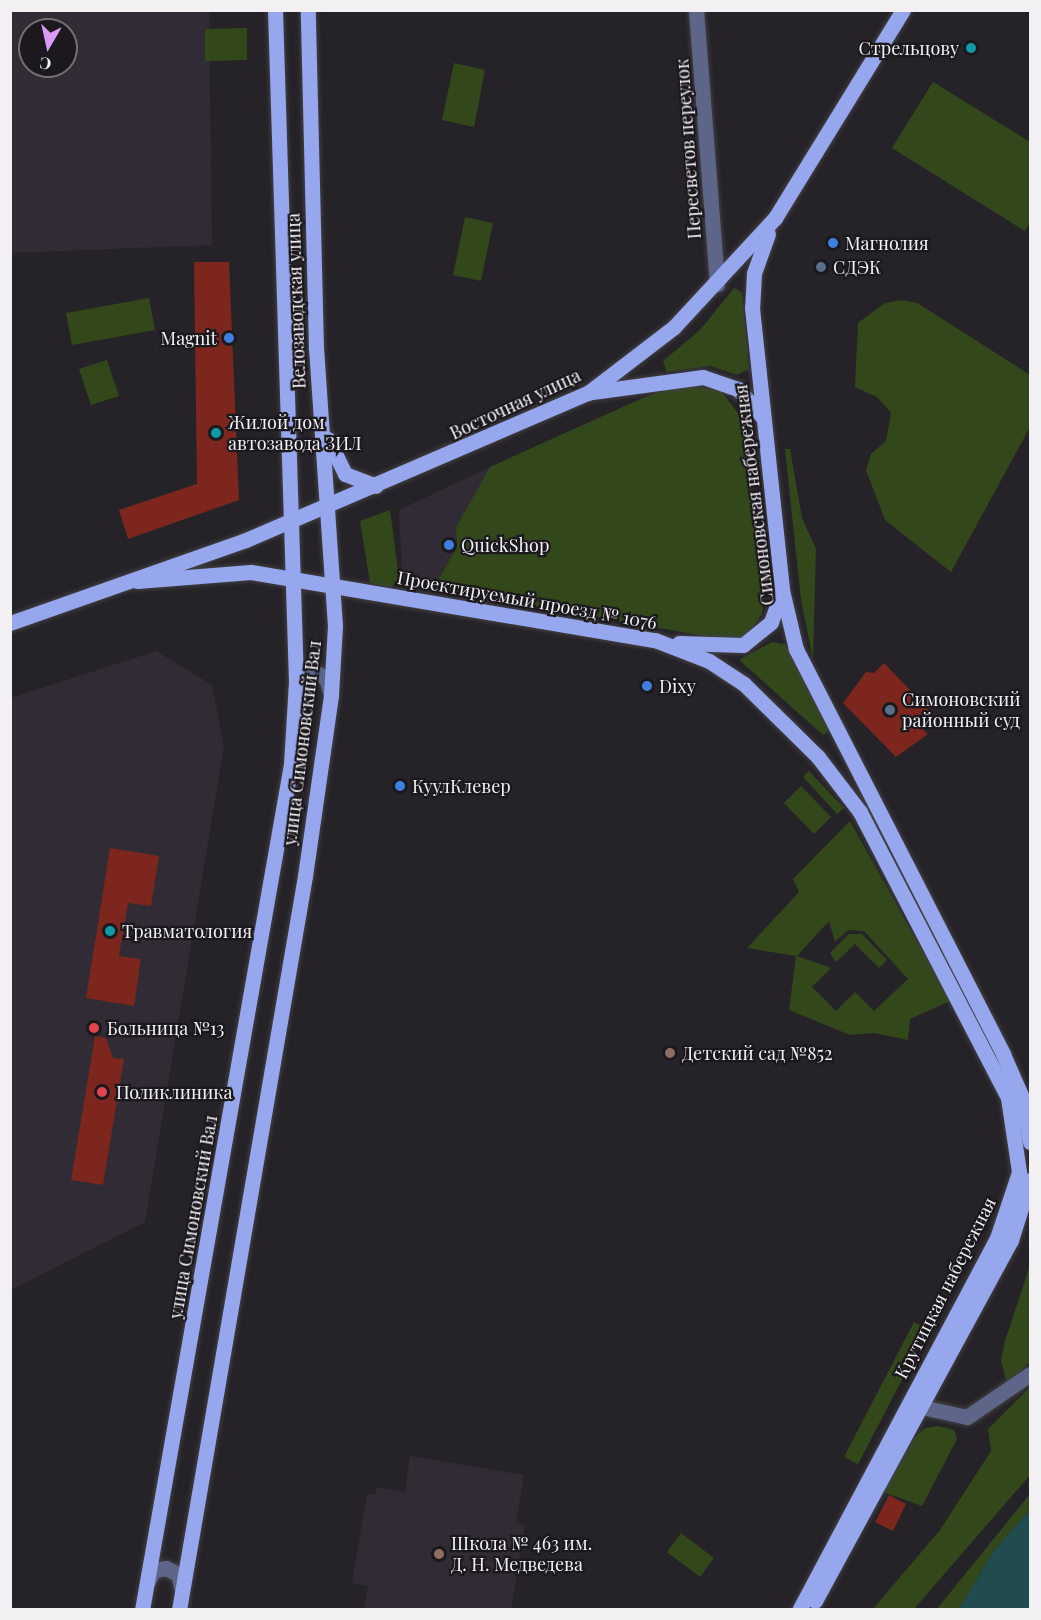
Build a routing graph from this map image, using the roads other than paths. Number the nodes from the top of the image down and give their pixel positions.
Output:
1 (275, 10) edge
2 (308, 10) edge
3 (696, 10) edge
4 (903, 10) edge
5 (775, 218) junction
6 (754, 273) joint
7 (717, 284) junction
8 (588, 393) junction
9 (763, 418) junction
10 (321, 419) junction
11 (376, 486) junction
12 (328, 506) junction
13 (289, 522) junction
14 (137, 581) junction
15 (292, 581) junction
16 (334, 590) junction
17 (782, 590) junction
18 (10, 623) edge
19 (655, 640) junction
20 (295, 691) junction
21 (331, 695) junction
22 (818, 757) joint
23 (1030, 1142) edge
24 (1030, 1180) edge
25 (1030, 1374) edge
26 (916, 1404) junction
27 (147, 1583) junction
28 (182, 1590) junction
29 (142, 1610) edge
30 (179, 1610) edge
31 (799, 1610) edge
32 (810, 1610) edge

1 - 13 main road, Велозаводская улица
2 - 10 main road, Велозаводская улица
3 - 7 street, Пересветов переулок
4 - 5 main road, Восточная улица
5 - 6 main road, Восточная улица
5 - 7 main road, Восточная улица
6 - 9 main road, Симоновская набережная
7 - 8 main road, Восточная улица
8 - 9 main road
8 - 11 main road, Восточная улица
9 - 17 main road, Симоновская набережная
10 - 11 main road
10 - 12 main road, Велозаводская улица
11 - 12 main road, Восточная улица
12 - 13 main road, Восточная улица
12 - 16 main road, Велозаводская улица
13 - 14 main road, Восточная улица
13 - 15 main road, Велозаводская улица
14 - 15 main road, Проектируемый проезд № 1076
14 - 18 main road
15 - 16 main road, Проектируемый проезд № 1076
15 - 20 main road, улица Симоновский Вал
16 - 19 main road, Проектируемый проезд № 1076
16 - 21 main road, улица Симоновский Вал
17 - 19 main road
17 - 23 main road, Симоновская набережная
19 - 22 main road, Проектируемый проезд № 1076
20 - 21 street
20 - 27 main road, улица Симоновский Вал
21 - 28 main road, улица Симоновский Вал
22 - 26 main road, Крутицкая набережная
24 - 26 main road, Крутицкая набережная
25 - 26 street
26 - 31 main road, Крутицкая набережная
26 - 32 main road, Крутицкая набережная
27 - 28 street
27 - 29 main road, улица Симоновский Вал
28 - 30 main road, улица Симоновский Вал

